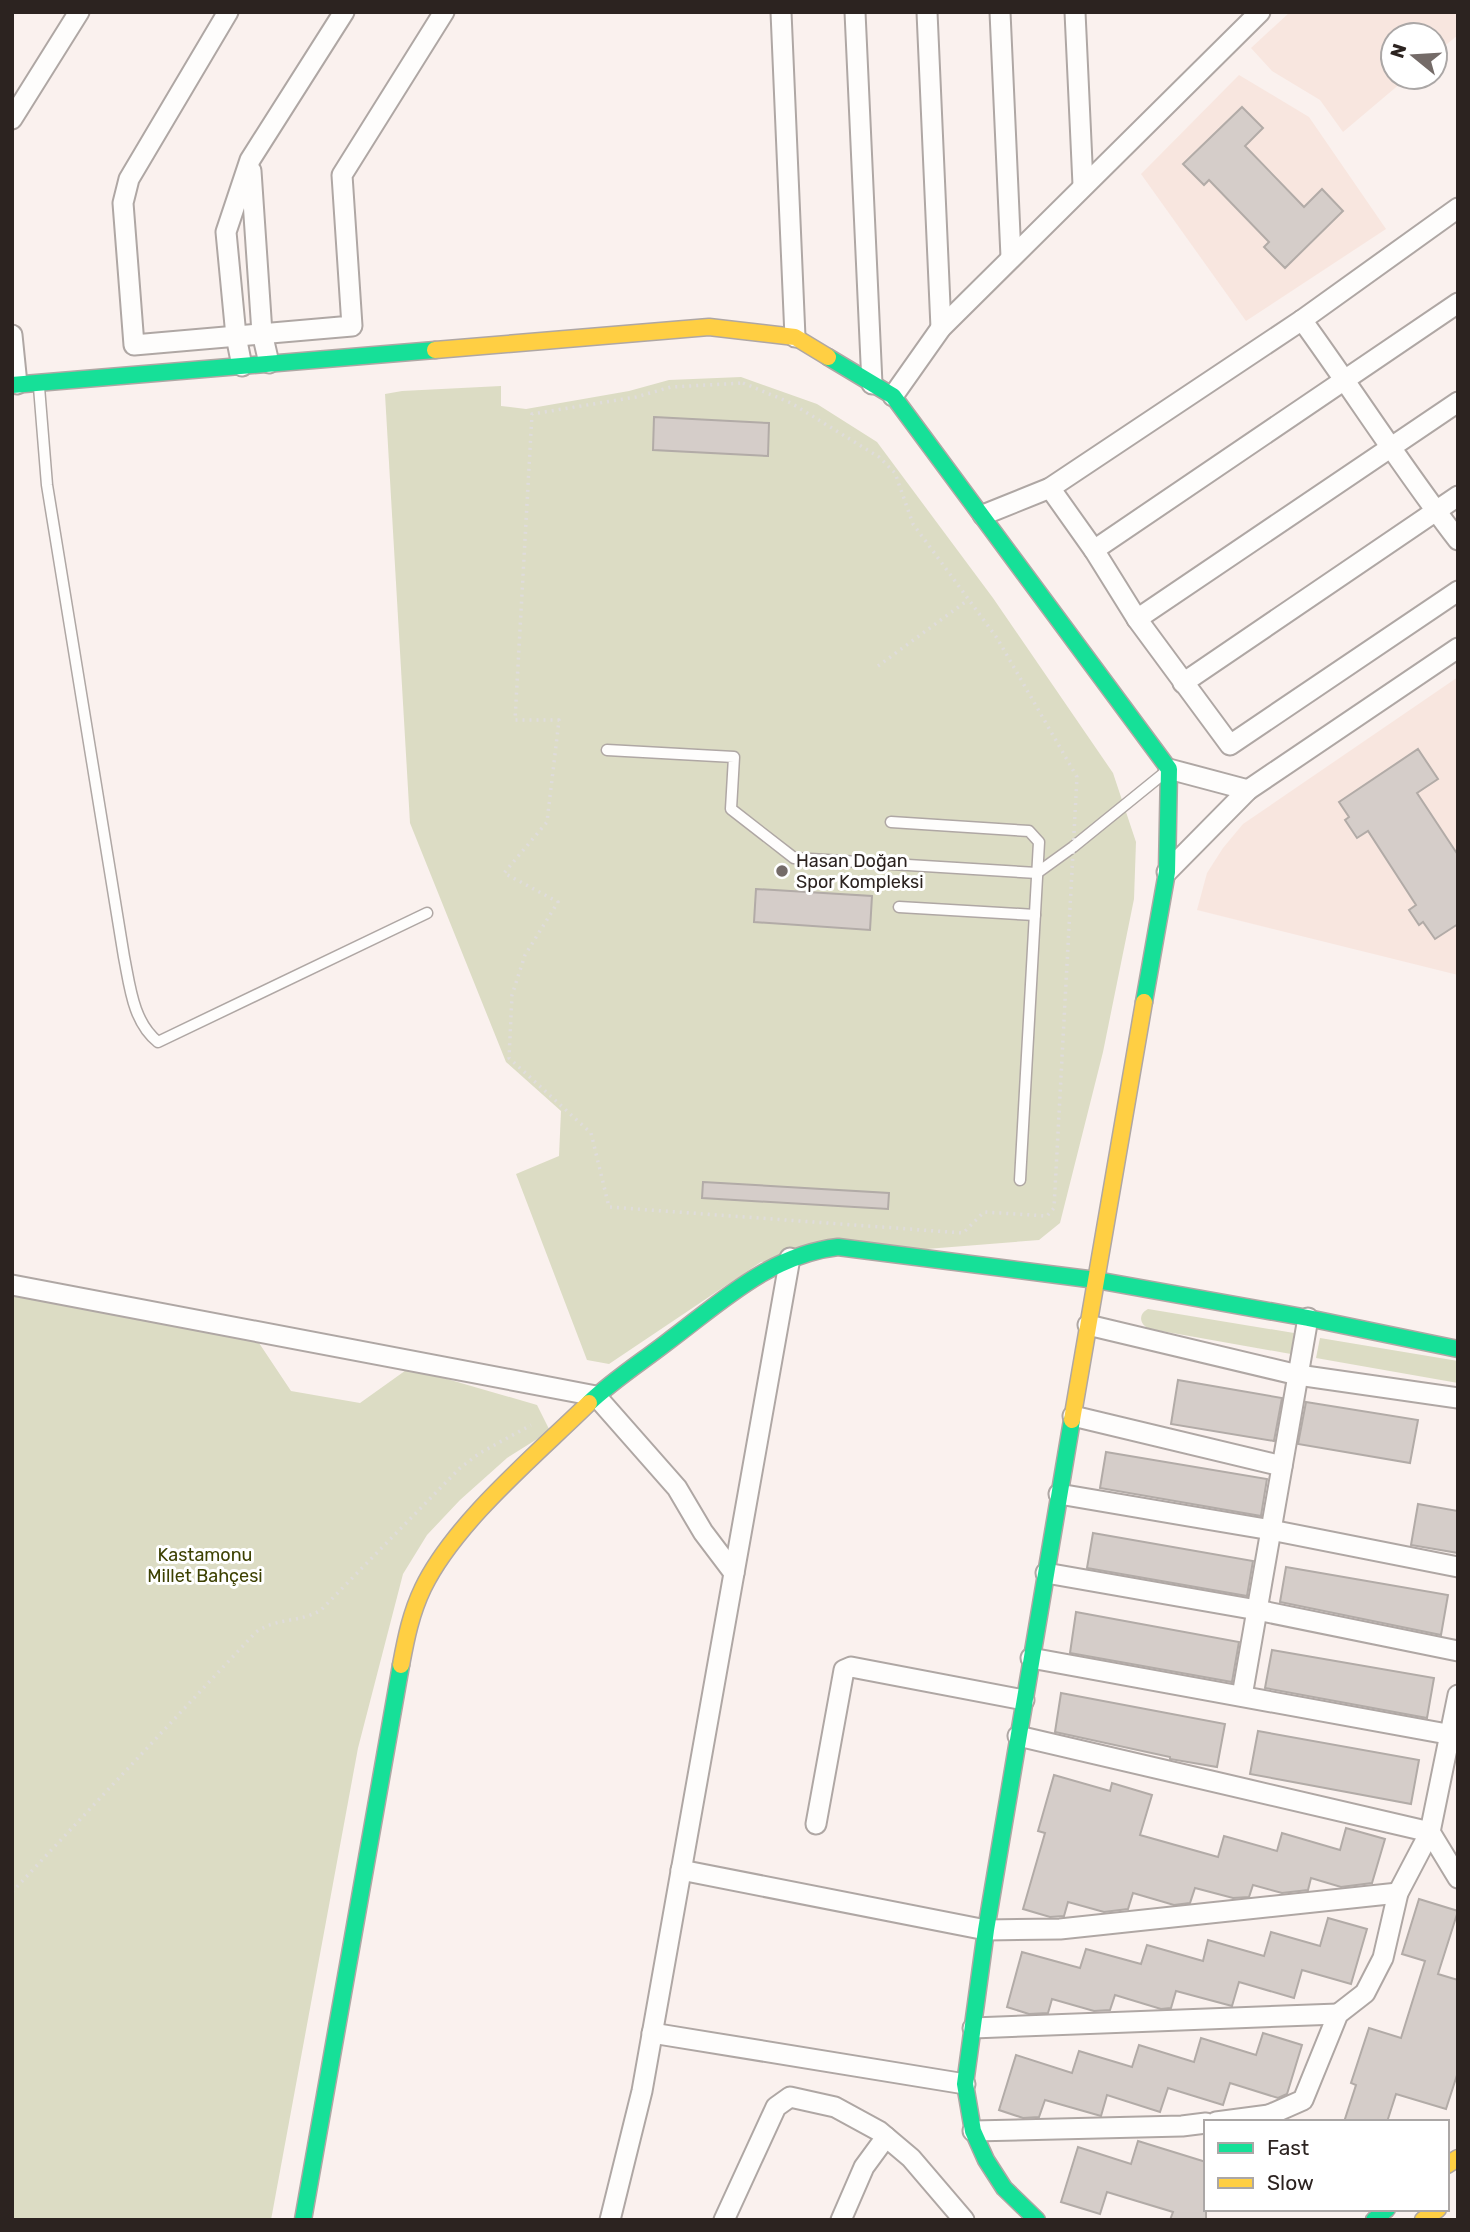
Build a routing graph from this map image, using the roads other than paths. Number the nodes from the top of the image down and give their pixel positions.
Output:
1 (79, 12) edge
2 (228, 12) edge
3 (344, 12) edge
4 (444, 12) edge
5 (781, 12) edge
6 (855, 12) edge
7 (927, 12) edge
8 (1000, 12) edge
9 (1075, 12) edge
10 (1260, 12) edge
11 (12, 119) edge
12 (250, 160) junction
13 (1083, 185) junction
14 (1458, 208) edge
15 (1011, 257) junction
16 (258, 272) junction
17 (230, 274) junction
18 (1458, 303) edge
19 (1302, 320) junction
20 (941, 328) junction
21 (262, 333) junction
22 (12, 335) edge
23 (236, 336) junction
24 (795, 338) junction
25 (269, 363) junction
26 (242, 366) junction
27 (1345, 379) junction
28 (38, 383) junction
29 (14, 384) edge
30 (872, 384) junction
31 (893, 396) junction
32 (1458, 402) edge
33 (1389, 448) junction
34 (1050, 488) junction
35 (1458, 496) edge
36 (1436, 511) junction
37 (983, 515) junction
38 (1458, 540) edge
39 (1094, 550) junction
40 (1458, 591) edge
41 (1137, 619) junction
42 (1458, 648) edge
43 (1183, 683) junction
44 (607, 750) dead end
45 (1169, 769) junction
46 (1248, 790) junction
47 (891, 822) dead end
48 (1167, 872) junction
49 (1037, 873) junction
50 (898, 906) dead end
51 (427, 913) dead end
52 (1035, 915) junction
53 (1020, 1180) dead end
54 (790, 1258) junction
55 (1096, 1280) junction
56 (12, 1285) edge
57 (1308, 1318) junction
58 (1088, 1325) junction
59 (1458, 1349) edge
60 (1298, 1375) junction
61 (596, 1396) junction
62 (1458, 1398) edge
63 (1073, 1416) junction
64 (1282, 1466) junction
65 (1059, 1494) junction
66 (1271, 1530) junction
67 (1458, 1567) edge
68 (734, 1573) junction
69 (1046, 1573) junction
70 (1257, 1610) junction
71 (1458, 1651) edge
72 (1031, 1658) junction
73 (1458, 1695) edge
74 (1242, 1696) junction
75 (1024, 1700) junction
76 (1018, 1736) junction
77 (1454, 1736) edge
78 (816, 1825) dead end
79 (1430, 1832) junction
80 (681, 1870) junction
81 (1458, 1878) edge
82 (1398, 1893) junction
83 (986, 1930) junction
84 (1338, 2014) junction
85 (973, 2028) junction
86 (652, 2033) junction
87 (965, 2084) junction
88 (1268, 2118) edge
89 (1242, 2120) edge
90 (1204, 2123) edge
91 (973, 2132) junction
92 (886, 2137) junction
93 (303, 2220) edge
94 (610, 2220) edge
95 (724, 2220) edge
96 (841, 2220) edge
97 (964, 2220) edge
98 (1037, 2220) edge

1 - 11 street
2 - 23 street
3 - 12 street
4 - 21 street
5 - 24 street
6 - 30 street
7 - 20 street
8 - 15 street
9 - 13 street
10 - 13 street
12 - 16 street
12 - 17 street
13 - 15 street
14 - 19 street
15 - 20 street
16 - 17 street
16 - 21 street
17 - 23 street
18 - 27 street
19 - 27 street
19 - 34 street
20 - 31 street
21 - 23 street
21 - 25 street
22 - 29 street
23 - 26 street
24 - 25 street
24 - 30 street
25 - 26 street
26 - 28 street
27 - 33 street
27 - 39 street
28 - 29 street
28 - 51 lane
30 - 31 street
31 - 37 street
32 - 33 street
33 - 36 street
33 - 41 street
34 - 37 street
34 - 39 street
35 - 36 street
36 - 38 street
36 - 43 street
37 - 45 street
39 - 41 street
40 - 43 street
41 - 43 street
42 - 46 street
44 - 49 lane
45 - 46 street
45 - 48 street
45 - 49 lane
46 - 48 street
47 - 49 lane
48 - 55 street
49 - 52 lane
50 - 52 lane
52 - 53 lane
54 - 55 street
54 - 61 street
54 - 68 street
55 - 57 street
55 - 58 street
56 - 61 street
57 - 59 street
57 - 60 street
58 - 60 street
58 - 63 street
60 - 62 street
60 - 64 street
61 - 68 street
61 - 93 street
63 - 64 street
63 - 65 street
64 - 66 street
65 - 66 street
65 - 69 street
66 - 67 street
66 - 70 street
68 - 80 street
69 - 70 street
69 - 72 street
70 - 71 street
70 - 74 street
72 - 74 street
72 - 75 street
73 - 77 street
74 - 77 street
75 - 76 street
75 - 78 street
76 - 79 street
76 - 83 street
77 - 79 street
79 - 81 street
79 - 82 street
80 - 83 street
80 - 86 street
82 - 83 street
82 - 84 street
83 - 85 street
84 - 85 street
84 - 88 street
85 - 87 street
86 - 87 street
86 - 94 street
87 - 91 street
88 - 89 street
90 - 91 street
91 - 98 street
92 - 95 street
92 - 96 street
92 - 97 street

